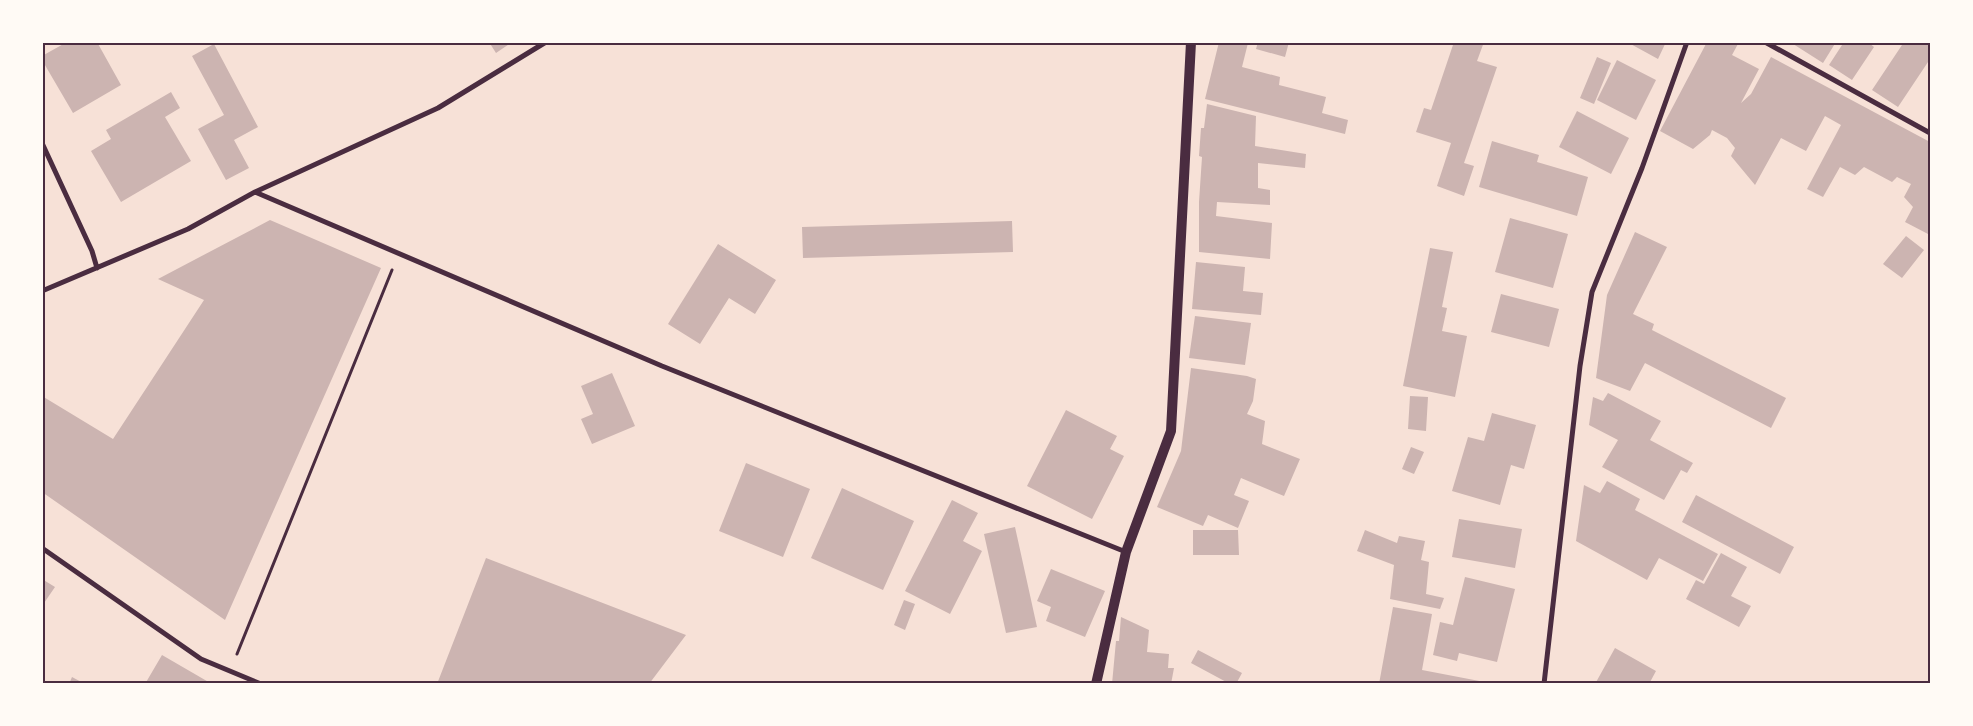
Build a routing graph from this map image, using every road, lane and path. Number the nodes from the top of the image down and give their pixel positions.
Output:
1 (546, 42) edge
2 (1191, 42) edge
3 (1687, 42) edge
4 (1765, 42) edge
5 (1930, 133) edge
6 (42, 143) edge
7 (255, 192) junction
8 (398, 254) junction
9 (97, 268) junction
10 (42, 291) edge
11 (42, 548) edge
12 (1126, 552) junction
13 (230, 671) junction
14 (261, 684) edge
15 (1096, 684) edge
16 (1544, 684) edge

1 - 7 street
2 - 12 main road
3 - 16 street
4 - 5 street
6 - 9 street
7 - 8 street
7 - 9 street
8 - 12 street
8 - 13 path
9 - 10 street
11 - 13 street
12 - 15 main road
13 - 14 street

